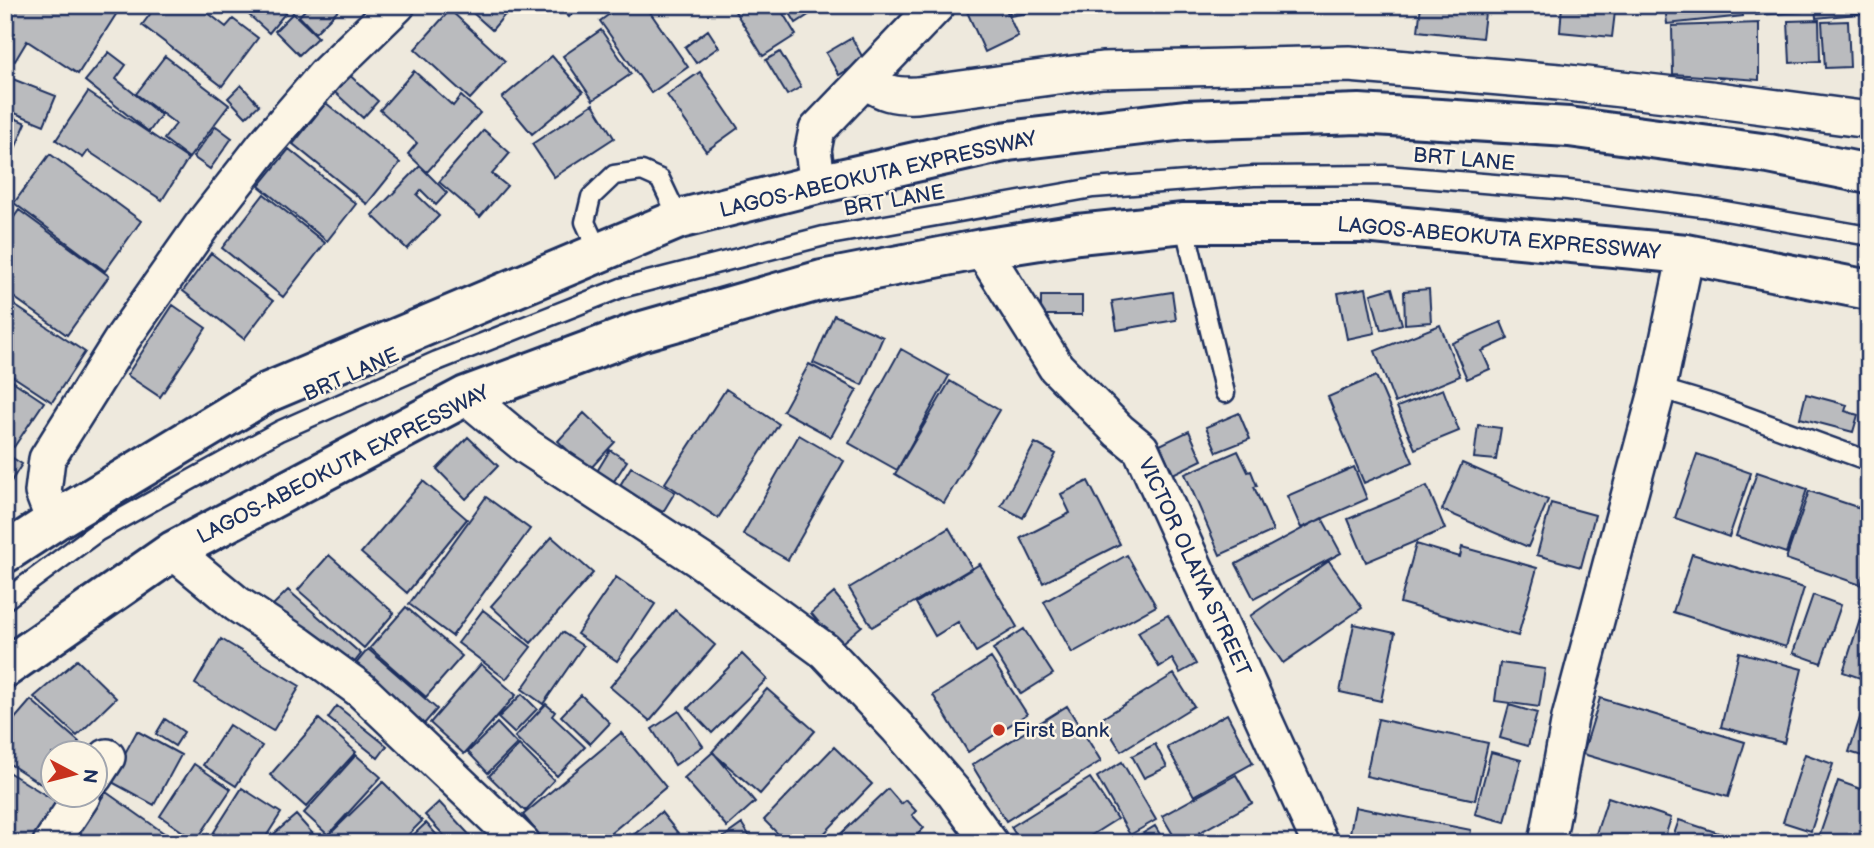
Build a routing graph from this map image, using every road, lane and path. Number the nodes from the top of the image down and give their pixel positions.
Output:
1 (397, 5) edge
2 (937, 5) edge
3 (865, 81) junction
4 (1869, 120) edge
5 (1869, 174) edge
6 (818, 184) junction
7 (679, 219) junction
8 (1184, 223) junction
9 (1869, 236) edge
10 (982, 249) junction
11 (599, 253) junction
12 (1686, 254) junction
13 (1869, 290) edge
14 (1658, 388) junction
15 (1225, 393) dead end
16 (466, 396) junction
17 (1869, 461) edge
18 (54, 521) junction
19 (173, 551) junction
20 (5, 553) edge
21 (5, 600) edge
22 (5, 668) edge
23 (73, 810) edge
24 (51, 843) edge
25 (522, 843) edge
26 (990, 843) edge
27 (1320, 843) edge
28 (1547, 843) edge

1 - 18 street
2 - 3 street
3 - 4 street
3 - 6 street
5 - 6 highway, LAGOS-ABEOKUTA EXPRESSWAY
6 - 7 highway, LAGOS-ABEOKUTA EXPRESSWAY
7 - 11 highway, LAGOS-ABEOKUTA EXPRESSWAY
7 - 11 lane
8 - 10 highway, LAGOS-ABEOKUTA EXPRESSWAY
8 - 12 highway, LAGOS-ABEOKUTA EXPRESSWAY
8 - 15 lane
9 - 21 lane, BRT LANE
10 - 16 highway, LAGOS-ABEOKUTA EXPRESSWAY
10 - 27 street, VICTOR OLAIYA STREET
11 - 18 highway, LAGOS-ABEOKUTA EXPRESSWAY
12 - 13 highway, LAGOS-ABEOKUTA EXPRESSWAY
12 - 14 street
14 - 17 lane
14 - 28 street
16 - 19 highway, LAGOS-ABEOKUTA EXPRESSWAY
16 - 26 street
18 - 20 highway, LAGOS-ABEOKUTA EXPRESSWAY
19 - 22 highway, LAGOS-ABEOKUTA EXPRESSWAY
19 - 25 street
23 - 24 street

